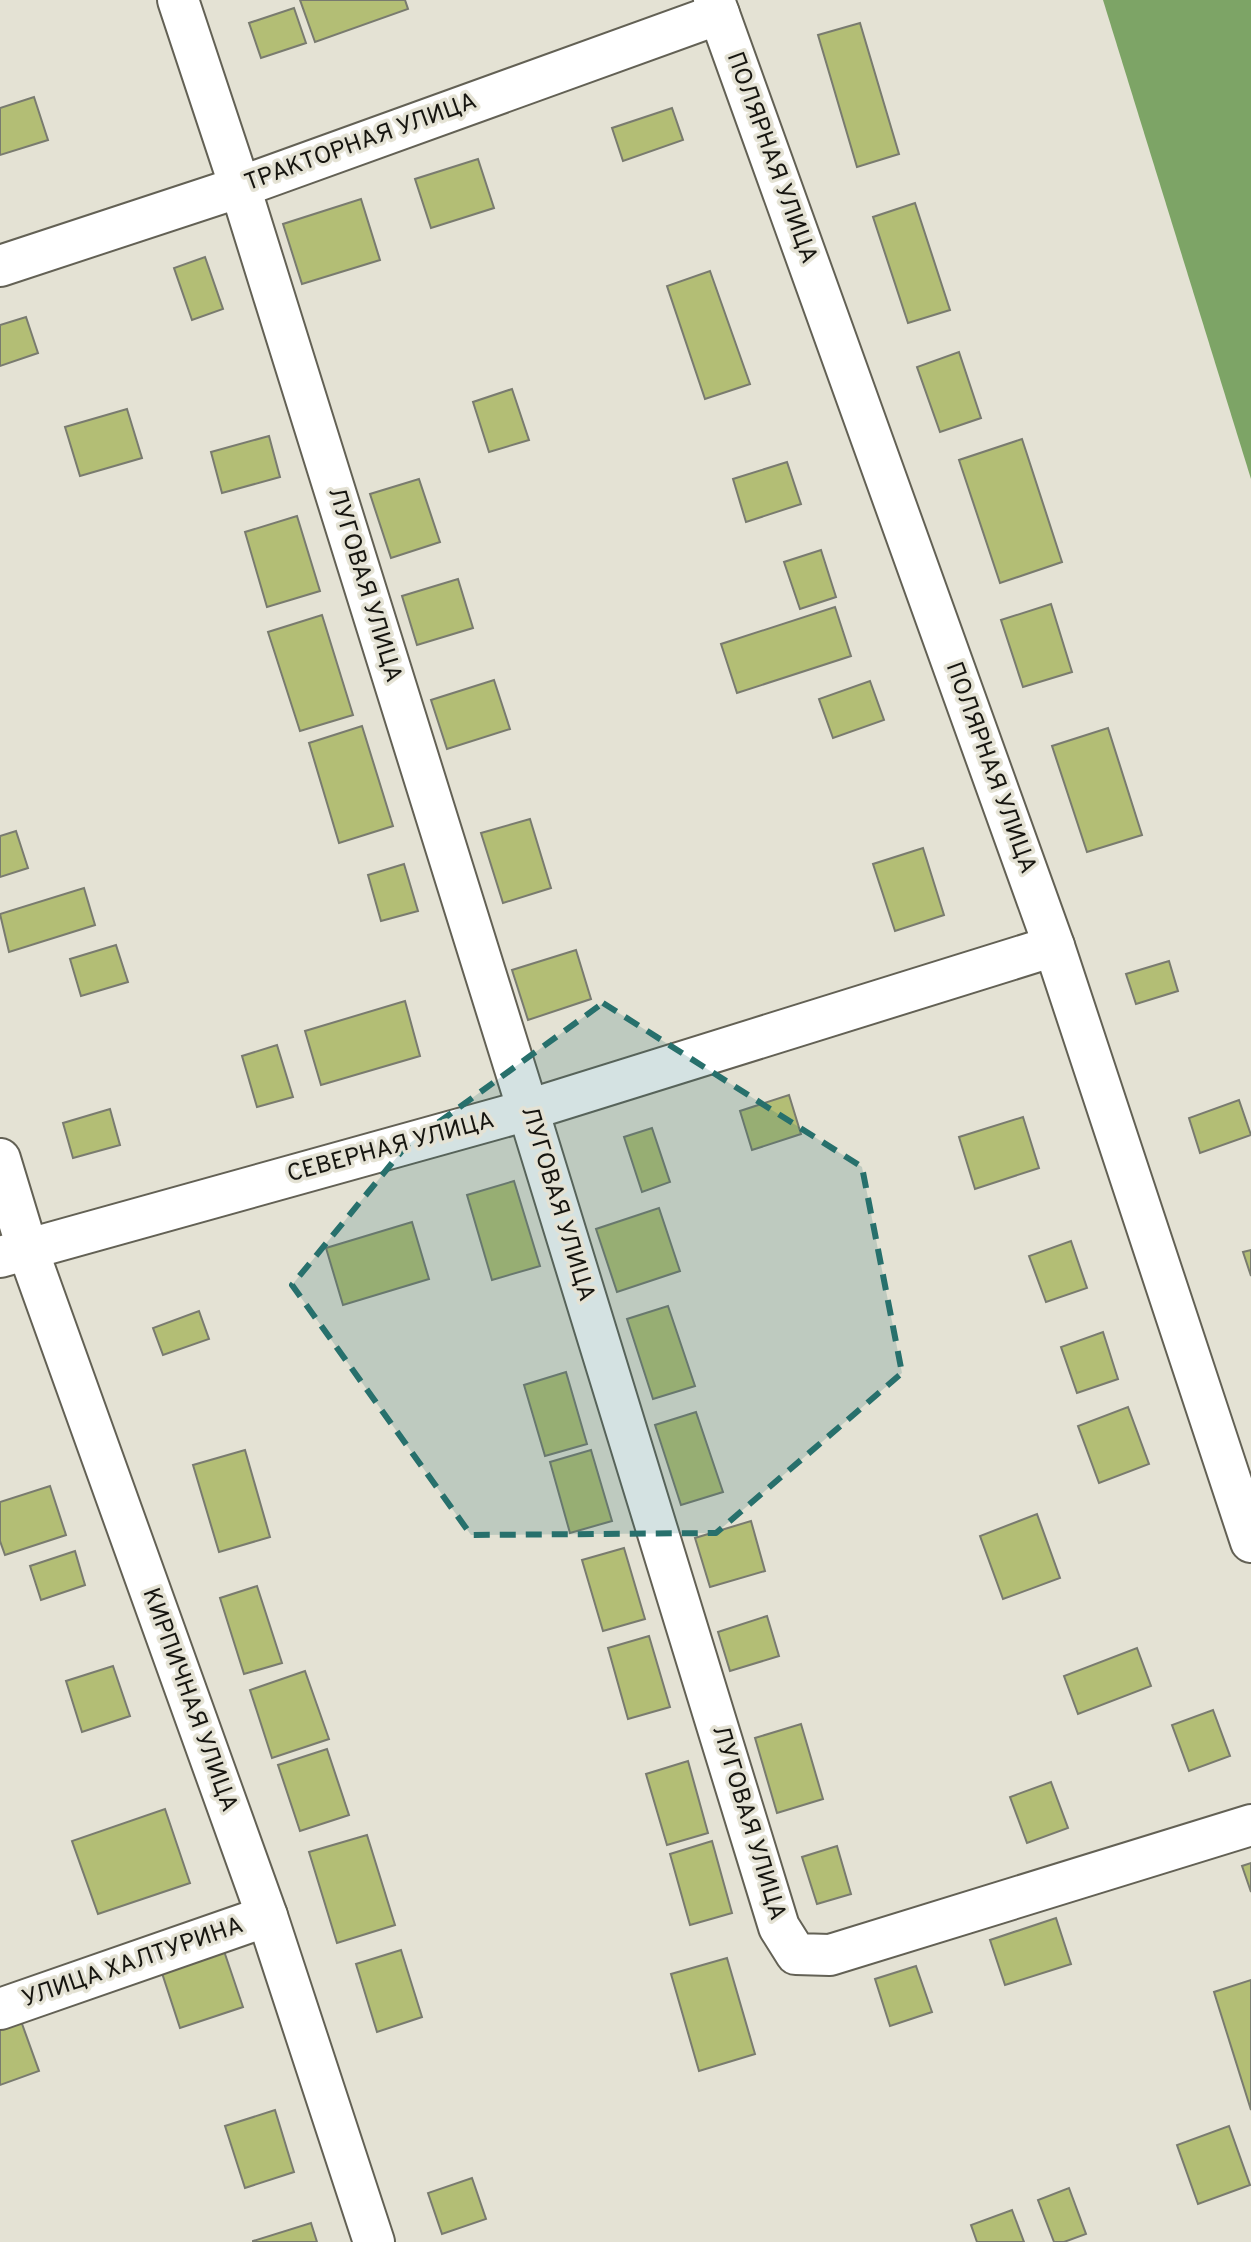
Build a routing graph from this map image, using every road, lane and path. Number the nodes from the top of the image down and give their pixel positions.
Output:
1 (178, 0) edge
2 (716, 7) edge
3 (240, 187) junction
4 (0, 266) edge
5 (1054, 946) junction
6 (528, 1110) junction
7 (0, 1159) edge
8 (14, 1253) edge
9 (1251, 1542) edge
10 (1251, 1825) edge
11 (267, 1916) junction
12 (0, 2009) edge
13 (374, 2242) edge

1 - 3 street, ЛУГОВАЯ УЛИЦА
2 - 3 street, ТРАКТОРНАЯ УЛИЦА
2 - 5 street, ПОЛЯРНАЯ УЛИЦА
3 - 4 street, ТРАКТОРНАЯ УЛИЦА
3 - 6 street, ЛУГОВАЯ УЛИЦА
5 - 6 street, СЕВЕРНАЯ УЛИЦА
5 - 9 street, ПОЛЯРНАЯ УЛИЦА
6 - 8 street, СЕВЕРНАЯ УЛИЦА
6 - 10 street, ЛУГОВАЯ УЛИЦА
7 - 8 street, КИРПИЧНАЯ УЛИЦА
8 - 11 street, КИРПИЧНАЯ УЛИЦА
11 - 12 street, УЛИЦА ХАЛТУРИНА
11 - 13 street, КИРПИЧНАЯ УЛИЦА

